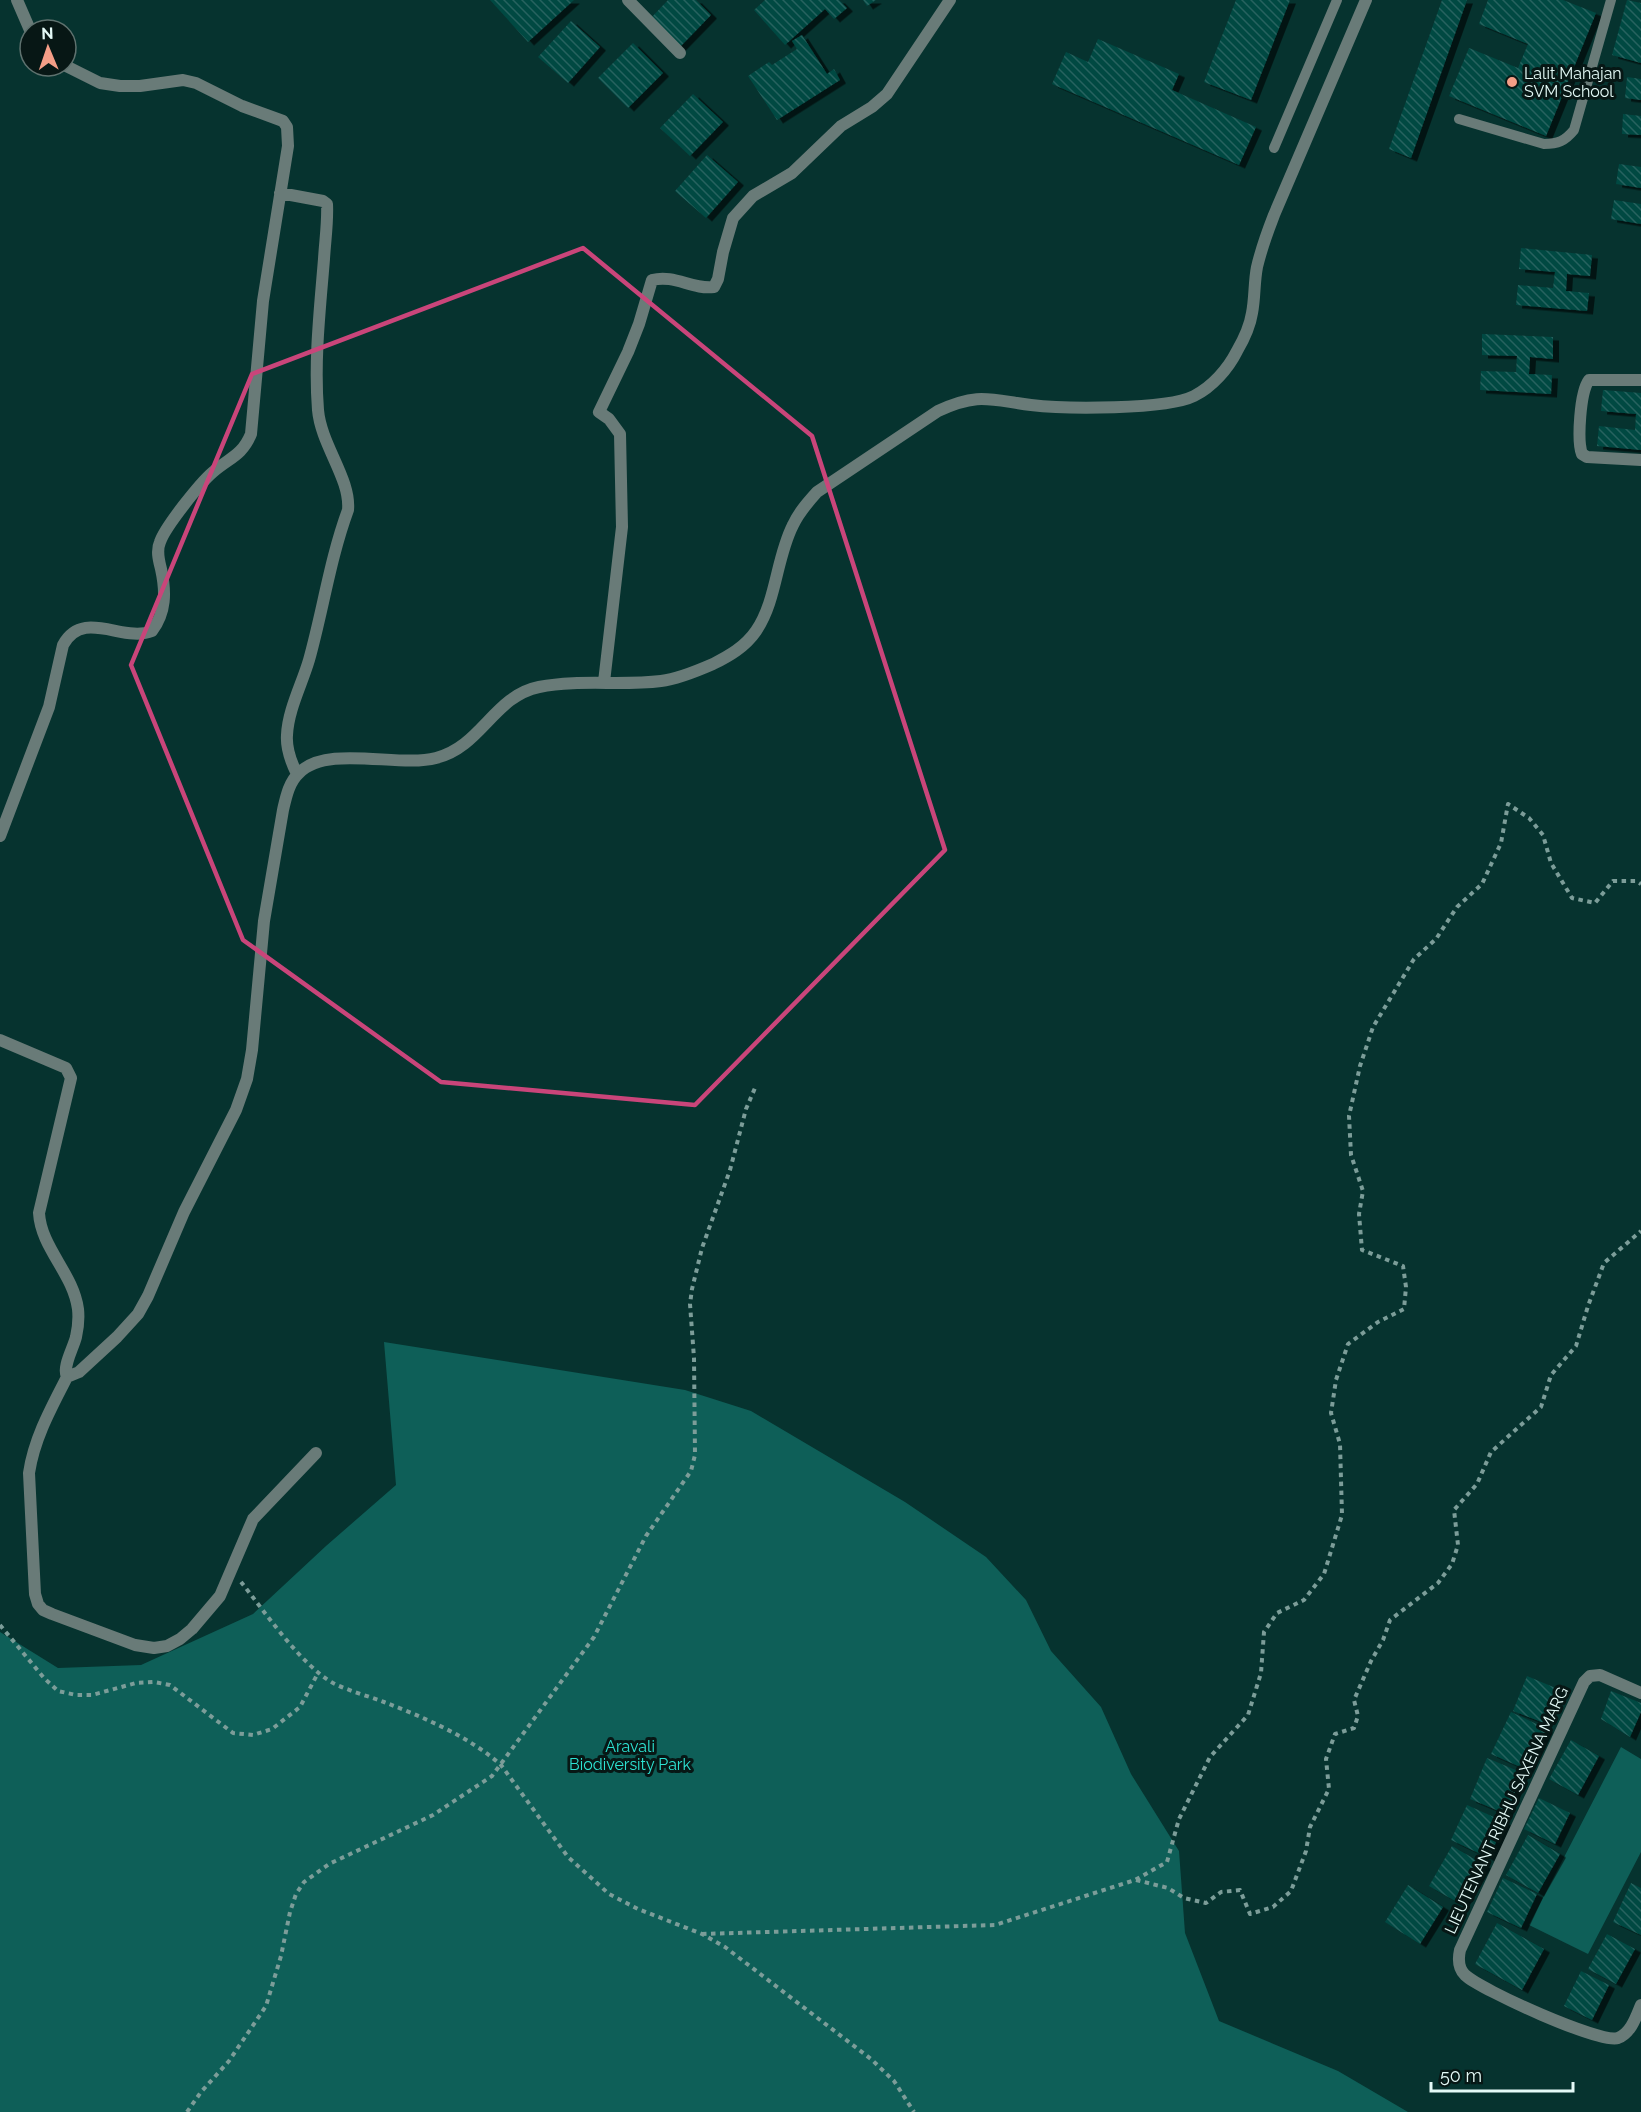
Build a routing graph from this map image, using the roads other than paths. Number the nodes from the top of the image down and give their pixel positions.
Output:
1 (17, 0) edge
2 (628, 0) edge
3 (950, 0) edge
4 (1337, 0) edge
5 (1366, 0) edge
6 (1611, 0) edge
7 (25, 18) edge
8 (680, 53) dead end
9 (78, 72) edge
10 (1459, 119) dead end
11 (1274, 148) dead end
12 (280, 193) junction
13 (1641, 380) edge
14 (1641, 460) edge
15 (604, 682) junction
16 (297, 774) junction
17 (0, 836) edge
18 (0, 1040) edge
19 (67, 1377) junction
20 (316, 1453) dead end
21 (1641, 1693) edge
22 (1641, 2005) edge

1 - 7 street
2 - 8 street
3 - 15 street
4 - 11 lane
5 - 15 street
6 - 10 lane
9 - 12 street
12 - 16 street
12 - 17 street
13 - 14 street
15 - 16 street
16 - 19 street
18 - 19 street
19 - 20 street
21 - 22 street, LIEUTENANT RIBHU SAXENA MARG

